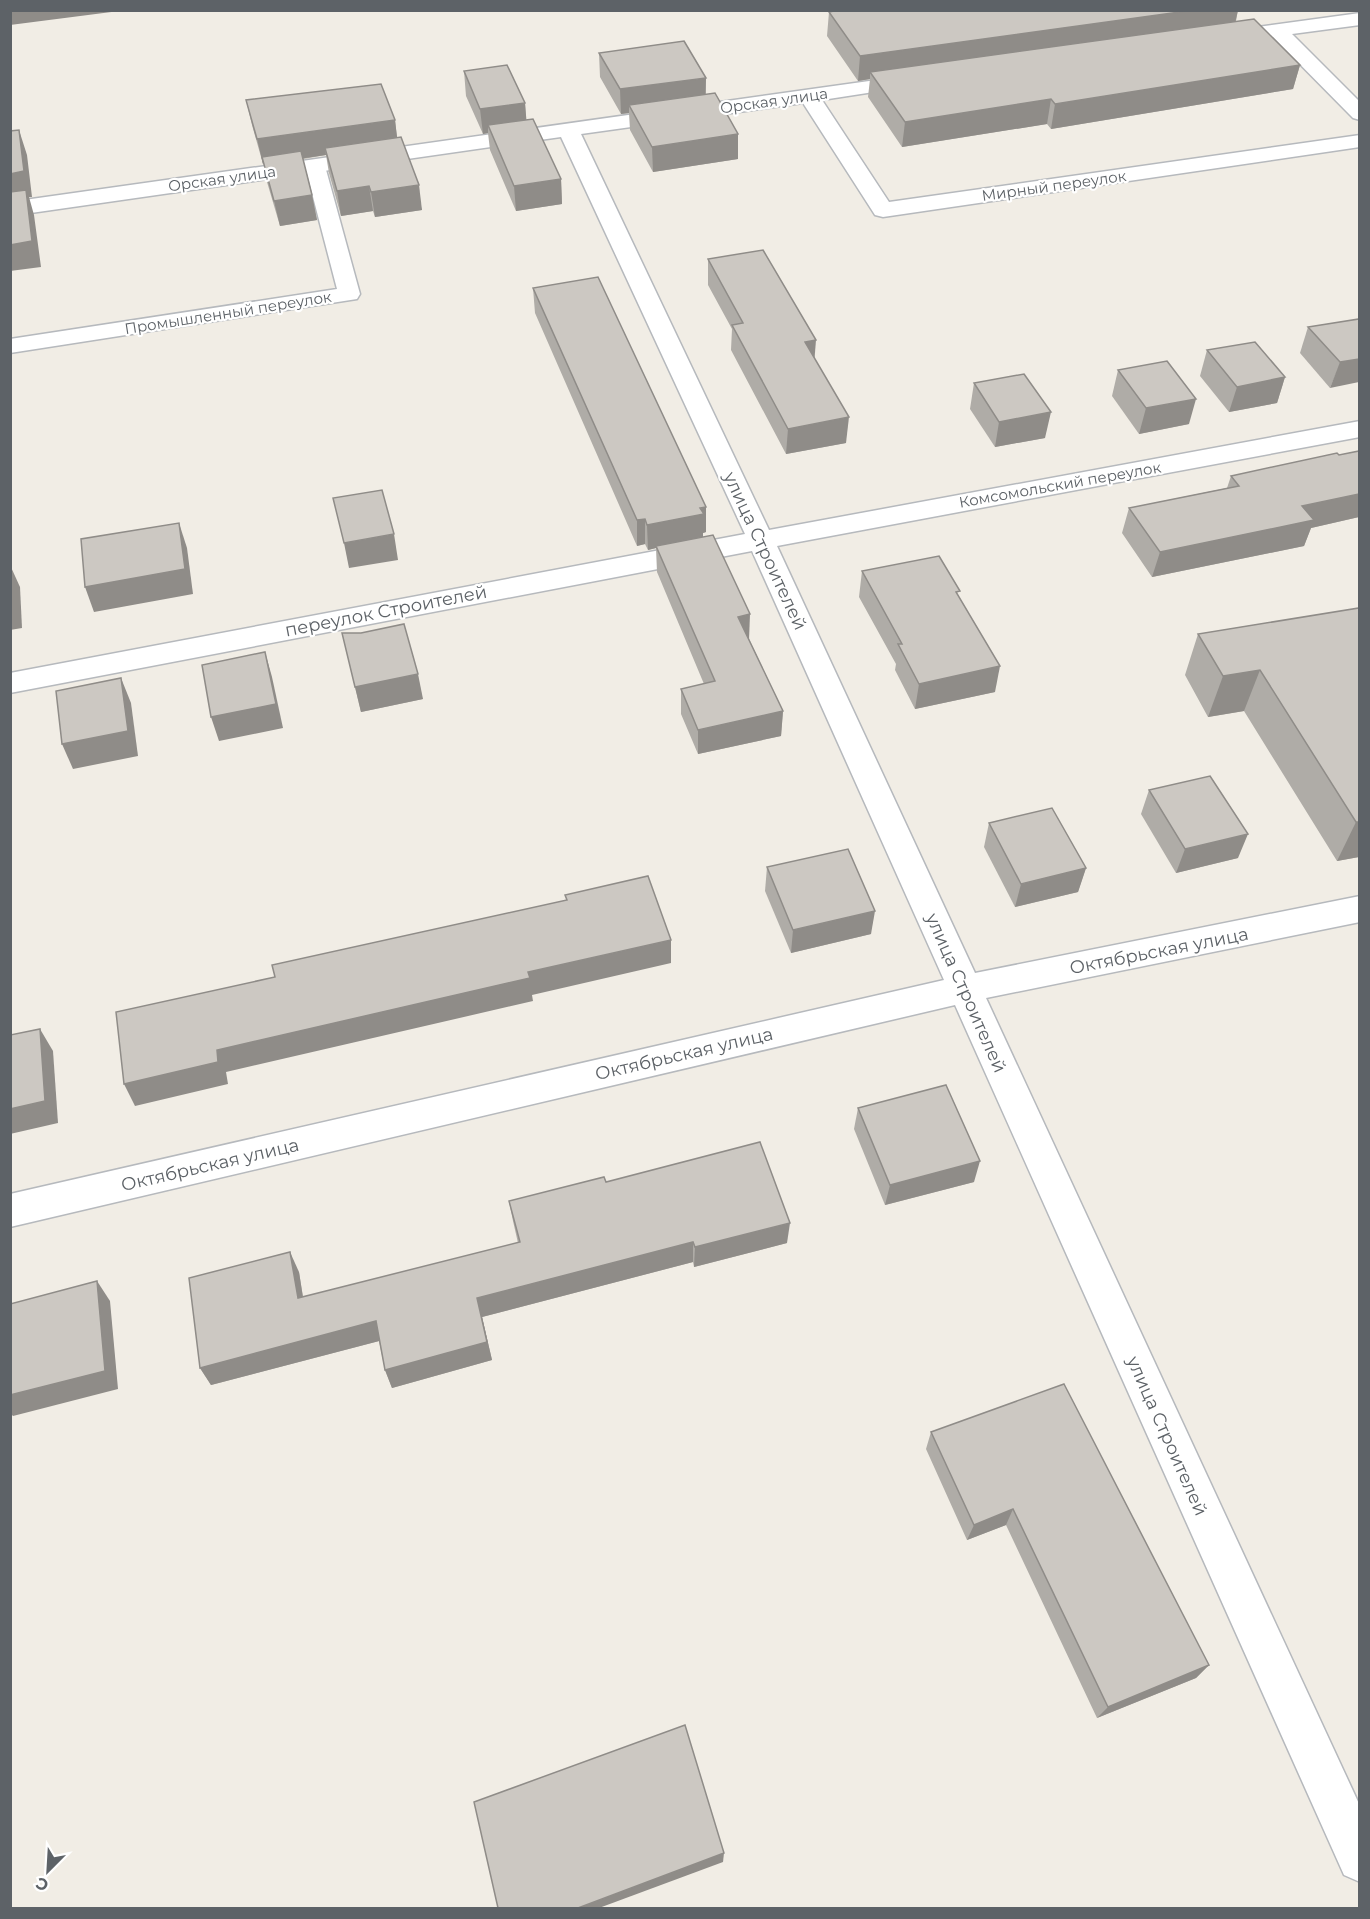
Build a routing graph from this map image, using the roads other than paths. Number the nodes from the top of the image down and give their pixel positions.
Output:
1 (1359, 19) edge
2 (1277, 30) junction
3 (1207, 40) edge
4 (938, 78) edge
5 (809, 96) junction
6 (1359, 114) edge
7 (568, 130) junction
8 (1359, 141) edge
9 (315, 166) junction
10 (10, 209) edge
11 (10, 346) edge
12 (1359, 429) edge
13 (761, 540) junction
14 (10, 682) edge
15 (1359, 909) edge
16 (964, 989) junction
17 (10, 1211) edge
18 (1359, 1858) edge

1 - 2 street
2 - 3 street
2 - 6 street
4 - 5 street, Орская улица
5 - 7 street, Орская улица
5 - 8 street, Мирный переулок
7 - 9 street, Орская улица
7 - 13 street, улица Строителей
9 - 10 street, Орская улица
9 - 11 lane, Промышленный переулок
12 - 13 street, Комсомольский переулок
13 - 14 street, переулок Строителей
13 - 16 street, улица Строителей
15 - 16 street, Октябрьская улица
16 - 17 street, Октябрьская улица
16 - 18 street, улица Строителей

